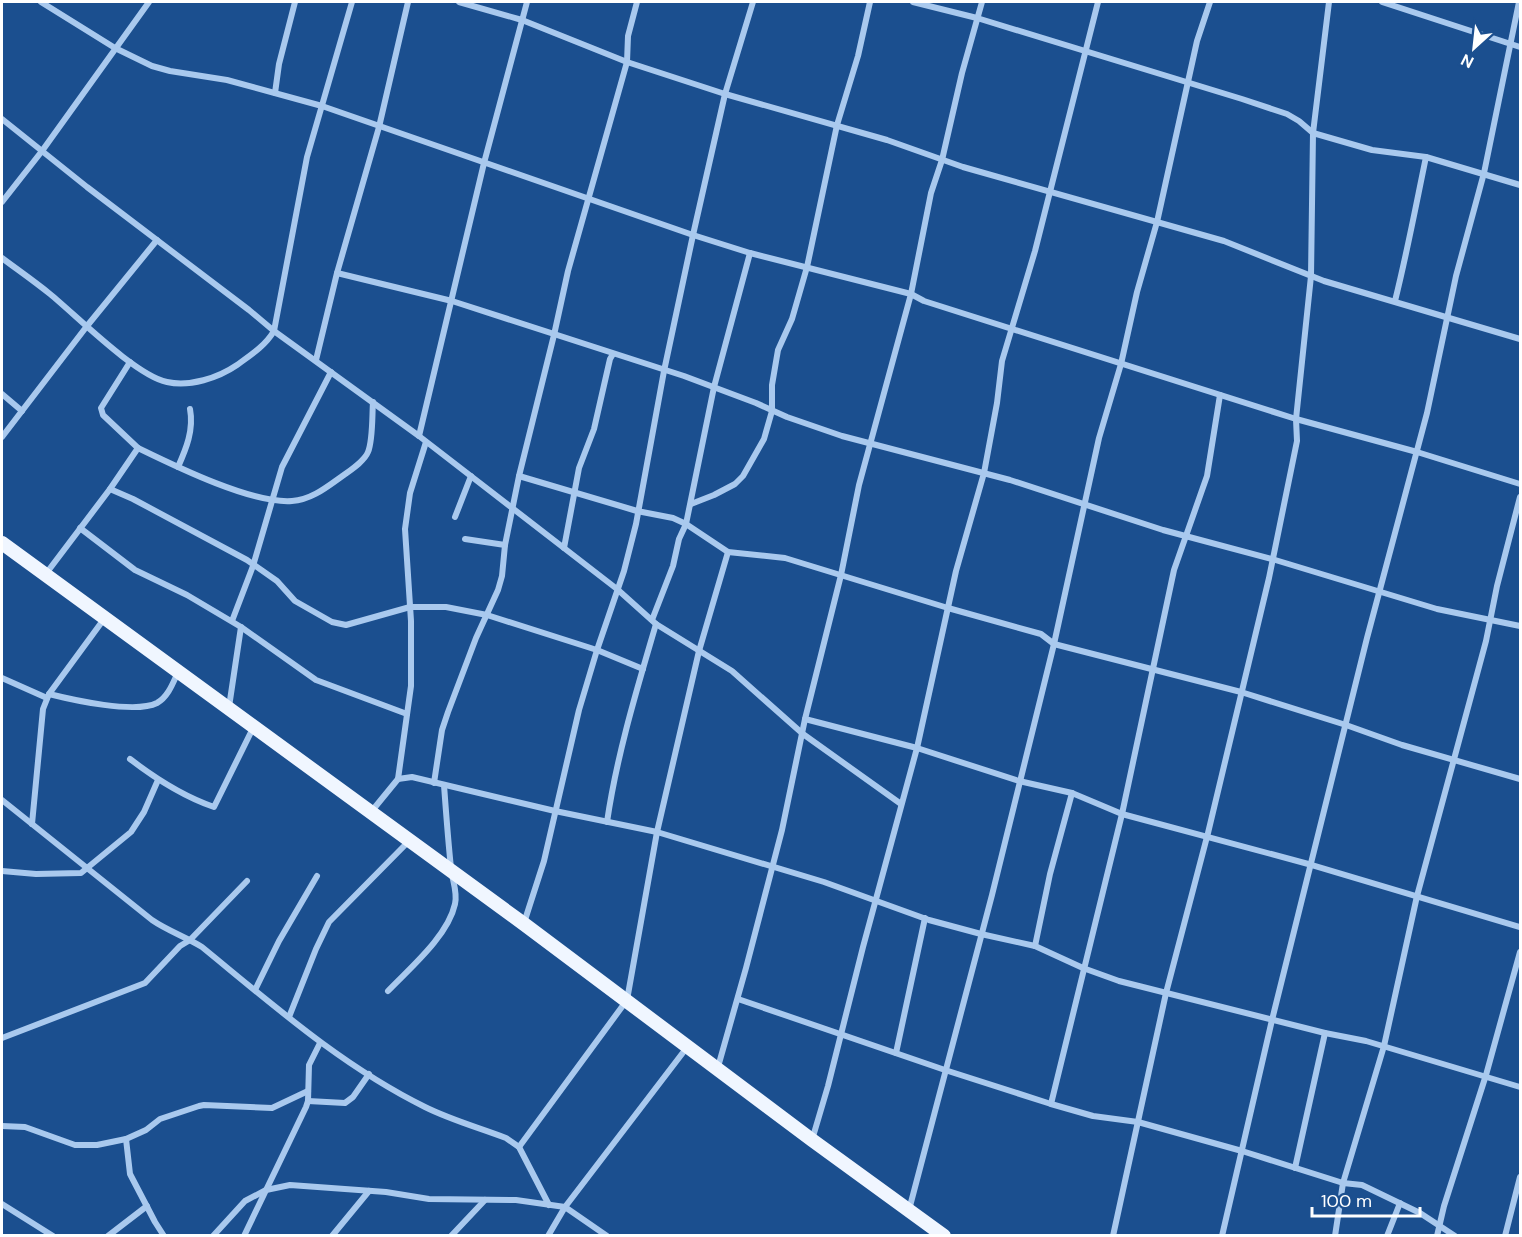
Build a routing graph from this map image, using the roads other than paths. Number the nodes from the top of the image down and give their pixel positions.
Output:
1 (41, 2) edge
2 (149, 2) edge
3 (295, 2) edge
4 (352, 2) edge
5 (408, 2) edge
6 (459, 2) edge
7 (527, 2) edge
8 (637, 2) edge
9 (753, 2) edge
10 (870, 2) edge
11 (913, 2) edge
12 (982, 2) edge
13 (1098, 2) edge
14 (1210, 2) edge
15 (1329, 2) edge
16 (1382, 2) edge
17 (1520, 2) edge
18 (977, 18) junction
19 (522, 20) junction
20 (1509, 44) junction
21 (1521, 47) edge
22 (115, 48) junction
23 (1086, 51) junction
24 (627, 62) junction
25 (1189, 83) junction
26 (274, 93) junction
27 (725, 94) junction
28 (322, 106) junction
29 (2, 119) edge
30 (837, 125) junction
31 (379, 127) junction
32 (1313, 133) junction
33 (42, 151) junction
34 (1426, 157) junction
35 (942, 160) junction
36 (484, 163) junction
37 (1484, 173) junction
38 (1521, 184) edge
39 (1050, 192) junction
40 (587, 197) junction
41 (2, 202) edge
42 (1157, 222) junction
43 (693, 235) junction
44 (157, 240) junction
45 (750, 253) junction
46 (2, 258) edge
47 (807, 267) junction
48 (337, 273) junction
49 (1311, 276) junction
50 (911, 294) junction
51 (452, 301) junction
52 (1395, 301) junction
53 (1448, 317) junction
54 (87, 326) junction
55 (1010, 329) junction
56 (274, 331) junction
57 (554, 335) junction
58 (1521, 339) edge
59 (613, 354) junction
60 (316, 360) junction
61 (130, 362) junction
62 (1121, 364) junction
63 (664, 371) junction
64 (331, 372) junction
65 (714, 387) junction
66 (2, 394) edge
67 (1220, 395) junction
68 (373, 402) junction
69 (190, 409) dead end
70 (22, 411) junction
71 (772, 411) junction
72 (1296, 419) junction
73 (419, 436) junction
74 (2, 437) edge
75 (426, 442) junction
76 (870, 443) junction
77 (138, 448) junction
78 (1417, 452) junction
79 (178, 467) junction
80 (984, 473) junction
81 (471, 476) junction
82 (519, 476) junction
83 (1521, 484) edge
84 (110, 489) junction
85 (573, 492) junction
86 (1521, 497) edge
87 (273, 500) junction
88 (691, 504) junction
89 (1086, 504) junction
90 (513, 508) junction
91 (637, 511) junction
92 (455, 517) dead end
93 (686, 524) junction
94 (80, 528) junction
95 (1185, 536) junction
96 (465, 539) dead end
97 (2, 543) edge
98 (504, 545) junction
99 (564, 548) junction
100 (728, 552) junction
101 (1272, 559) junction
102 (253, 566) junction
103 (45, 575) junction
104 (841, 575) junction
105 (617, 589) junction
106 (1381, 592) junction
107 (410, 607) junction
108 (948, 608) junction
109 (487, 615) junction
110 (105, 619) junction
111 (1490, 619) junction
112 (232, 621) junction
113 (654, 622) junction
114 (1521, 626) edge
115 (241, 627) junction
116 (1054, 644) junction
117 (597, 650) junction
118 (699, 651) junction
119 (643, 669) junction
120 (1152, 670) junction
121 (178, 672) junction
122 (2, 678) edge
123 (1241, 692) junction
124 (48, 696) junction
125 (229, 708) junction
126 (407, 714) junction
127 (805, 719) junction
128 (1346, 725) junction
129 (254, 726) junction
130 (803, 734) junction
131 (917, 748) junction
132 (130, 759) dead end
133 (1455, 760) junction
134 (1521, 778) edge
135 (398, 779) junction
136 (158, 780) junction
137 (1019, 781) junction
138 (434, 783) junction
139 (444, 785) junction
140 (1072, 794) junction
141 (2, 800) edge
142 (901, 804) junction
143 (555, 811) junction
144 (370, 813) junction
145 (1122, 814) junction
146 (607, 822) junction
147 (32, 824) junction
148 (657, 832) junction
149 (1207, 838) junction
150 (410, 840) junction
151 (1312, 865) junction
152 (88, 867) junction
153 (772, 867) junction
154 (451, 870) junction
155 (2, 871) edge
156 (317, 876) dead end
157 (247, 881) dead end
158 (1417, 896) junction
159 (875, 901) junction
160 (925, 918) junction
161 (524, 924) junction
162 (1521, 927) edge
163 (981, 934) junction
164 (190, 940) junction
165 (1035, 946) junction
166 (1521, 952) edge
167 (1083, 968) junction
168 (255, 990) junction
169 (388, 992) dead end
170 (1166, 993) junction
171 (738, 999) junction
172 (627, 1000) junction
173 (289, 1017) junction
174 (1272, 1020) junction
175 (1325, 1033) junction
176 (841, 1035) junction
177 (2, 1038) edge
178 (320, 1043) junction
179 (688, 1046) junction
180 (1384, 1046) junction
181 (896, 1053) junction
182 (717, 1068) junction
183 (945, 1070) junction
184 (369, 1074) junction
185 (1486, 1075) junction
186 (1521, 1087) edge
187 (308, 1091) junction
188 (308, 1101) junction
189 (1051, 1104) junction
190 (1138, 1122) junction
191 (2, 1126) edge
192 (126, 1139) junction
193 (812, 1140) junction
194 (519, 1147) junction
195 (1242, 1151) junction
196 (1295, 1168) junction
197 (1521, 1177) edge
198 (1343, 1183) junction
199 (266, 1190) junction
200 (369, 1191) junction
201 (485, 1200) junction
202 (1400, 1203) junction
203 (2, 1204) edge
204 (549, 1205) junction
205 (147, 1206) junction
206 (565, 1207) junction
207 (909, 1210) junction
208 (1439, 1225) junction
209 (53, 1236) edge
210 (108, 1236) edge
211 (164, 1236) edge
212 (213, 1236) edge
213 (244, 1236) edge
214 (332, 1236) edge
215 (451, 1236) edge
216 (548, 1236) edge
217 (607, 1236) edge
218 (944, 1236) edge
219 (1113, 1236) edge
220 (1222, 1236) edge
221 (1335, 1236) edge
222 (1387, 1236) edge
223 (1437, 1236) edge
224 (1455, 1236) edge
225 (1505, 1236) edge

1 - 22 street
2 - 22 street
3 - 26 street
4 - 28 street
5 - 31 street
6 - 19 street
7 - 19 street
8 - 24 street
9 - 27 street
10 - 30 street
11 - 18 street
12 - 18 street
13 - 23 street
14 - 25 street
15 - 32 street
16 - 20 street
17 - 20 street
18 - 23 street
18 - 35 street
19 - 24 street
19 - 36 street
20 - 21 street
20 - 37 street
22 - 26 street
22 - 33 street
23 - 25 street
23 - 39 street
24 - 27 street
24 - 40 street
25 - 32 street
25 - 42 street
26 - 28 street
27 - 30 street
27 - 43 street
28 - 31 street
28 - 56 street
29 - 33 street
30 - 35 street
30 - 47 street
31 - 36 street
31 - 48 street
32 - 34 street
32 - 49 street
33 - 41 street
33 - 44 street
34 - 37 street
34 - 52 street
35 - 39 street
35 - 50 street
36 - 40 street
36 - 51 street
37 - 38 street
37 - 53 street
39 - 42 street
39 - 55 street
40 - 43 street
40 - 57 street
42 - 49 street
42 - 62 street
43 - 45 street
43 - 63 street
44 - 54 street
44 - 56 street
45 - 47 street
45 - 65 street
46 - 54 street
47 - 50 street
47 - 71 street
48 - 51 street
48 - 60 street
49 - 52 street
49 - 72 street
50 - 55 street
50 - 76 street
51 - 57 street
51 - 73 street
52 - 53 street
53 - 58 street
53 - 78 street
54 - 61 street
54 - 70 street
55 - 62 street
55 - 80 street
56 - 60 street
56 - 61 street
57 - 59 street
57 - 82 street
59 - 63 street
59 - 85 street
60 - 64 street
61 - 77 street
62 - 67 street
62 - 89 street
63 - 65 street
63 - 91 street
64 - 68 street
64 - 87 street
65 - 71 street
65 - 88 street
66 - 70 street
67 - 72 street
67 - 95 street
68 - 73 street
68 - 87 street
69 - 79 street
70 - 74 street
71 - 76 street
71 - 88 street
72 - 78 street
72 - 101 street
73 - 75 street
75 - 81 street
75 - 107 street
76 - 80 street
76 - 104 street
77 - 79 street
77 - 84 street
78 - 83 street
78 - 106 street
79 - 87 street
80 - 89 street
80 - 108 street
81 - 90 street
81 - 92 street
82 - 85 street
82 - 90 street
84 - 94 street
84 - 102 street
85 - 91 street
85 - 99 street
86 - 111 street
87 - 102 street
88 - 93 street
89 - 95 street
89 - 116 street
90 - 98 street
90 - 99 street
91 - 93 street
91 - 105 street
93 - 100 street
93 - 113 street
94 - 103 street
94 - 112 street
95 - 101 street
95 - 120 street
96 - 98 street
97 - 103 main road
98 - 109 street
99 - 105 street
100 - 104 street
100 - 118 street
101 - 106 street
101 - 123 street
102 - 107 street
102 - 112 street
103 - 110 main road
104 - 108 street
104 - 127 street
105 - 113 street
105 - 117 street
106 - 111 street
106 - 128 street
107 - 109 street
107 - 126 street
108 - 116 street
108 - 131 street
109 - 117 street
109 - 138 street
110 - 121 main road
110 - 124 street
111 - 114 street
111 - 133 street
112 - 115 street
113 - 118 street
113 - 119 street
115 - 125 street
115 - 126 street
116 - 120 street
116 - 137 street
117 - 119 street
117 - 143 street
118 - 130 street
118 - 148 street
119 - 146 street
120 - 123 street
120 - 145 street
121 - 124 street
121 - 125 main road
122 - 124 street
123 - 128 street
123 - 149 street
124 - 147 street
125 - 129 main road
126 - 135 street
127 - 130 street
127 - 131 street
128 - 133 street
128 - 151 street
129 - 136 street
129 - 144 main road
130 - 142 street
130 - 153 street
131 - 137 street
131 - 142 street
132 - 136 street
133 - 134 street
133 - 158 street
135 - 138 street
135 - 144 street
136 - 152 street
137 - 140 street
137 - 163 street
138 - 139 street
139 - 143 street
139 - 154 street
140 - 145 street
140 - 165 street
141 - 147 street
142 - 159 street
143 - 146 street
143 - 161 street
144 - 150 main road
145 - 149 street
145 - 167 street
146 - 148 street
147 - 152 street
148 - 153 street
148 - 172 street
149 - 151 street
149 - 170 street
150 - 154 main road
150 - 173 street
151 - 158 street
151 - 174 street
152 - 155 street
152 - 164 street
153 - 159 street
153 - 171 street
154 - 161 main road
154 - 169 street
156 - 168 street
157 - 164 street
158 - 162 street
158 - 180 street
159 - 160 street
159 - 176 street
160 - 163 street
160 - 181 street
161 - 172 main road
163 - 165 street
163 - 183 street
164 - 168 street
164 - 177 street
165 - 167 street
166 - 185 street
167 - 170 street
167 - 189 street
168 - 173 street
170 - 174 street
170 - 190 street
171 - 176 street
171 - 182 street
172 - 179 main road
172 - 194 street
173 - 178 street
174 - 175 street
174 - 195 street
175 - 180 street
175 - 196 street
176 - 181 street
176 - 193 street
178 - 184 street
178 - 187 street
179 - 182 main road
179 - 206 street
180 - 185 street
180 - 198 street
181 - 183 street
182 - 193 main road
183 - 189 street
183 - 207 street
184 - 188 street
184 - 194 street
185 - 186 street
185 - 208 street
187 - 188 street
187 - 192 street
188 - 199 street
189 - 190 street
190 - 195 street
190 - 219 street
191 - 192 street
192 - 205 street
193 - 207 main road
194 - 204 street
195 - 196 street
195 - 220 street
196 - 198 street
197 - 225 street
198 - 202 street
198 - 221 street
199 - 200 street
199 - 212 street
199 - 213 street
200 - 201 street
200 - 214 street
201 - 204 street
201 - 215 street
202 - 208 street
202 - 222 street
203 - 209 street
204 - 206 street
205 - 210 street
205 - 211 street
206 - 216 street
206 - 217 street
207 - 218 main road
208 - 223 street
208 - 224 street

